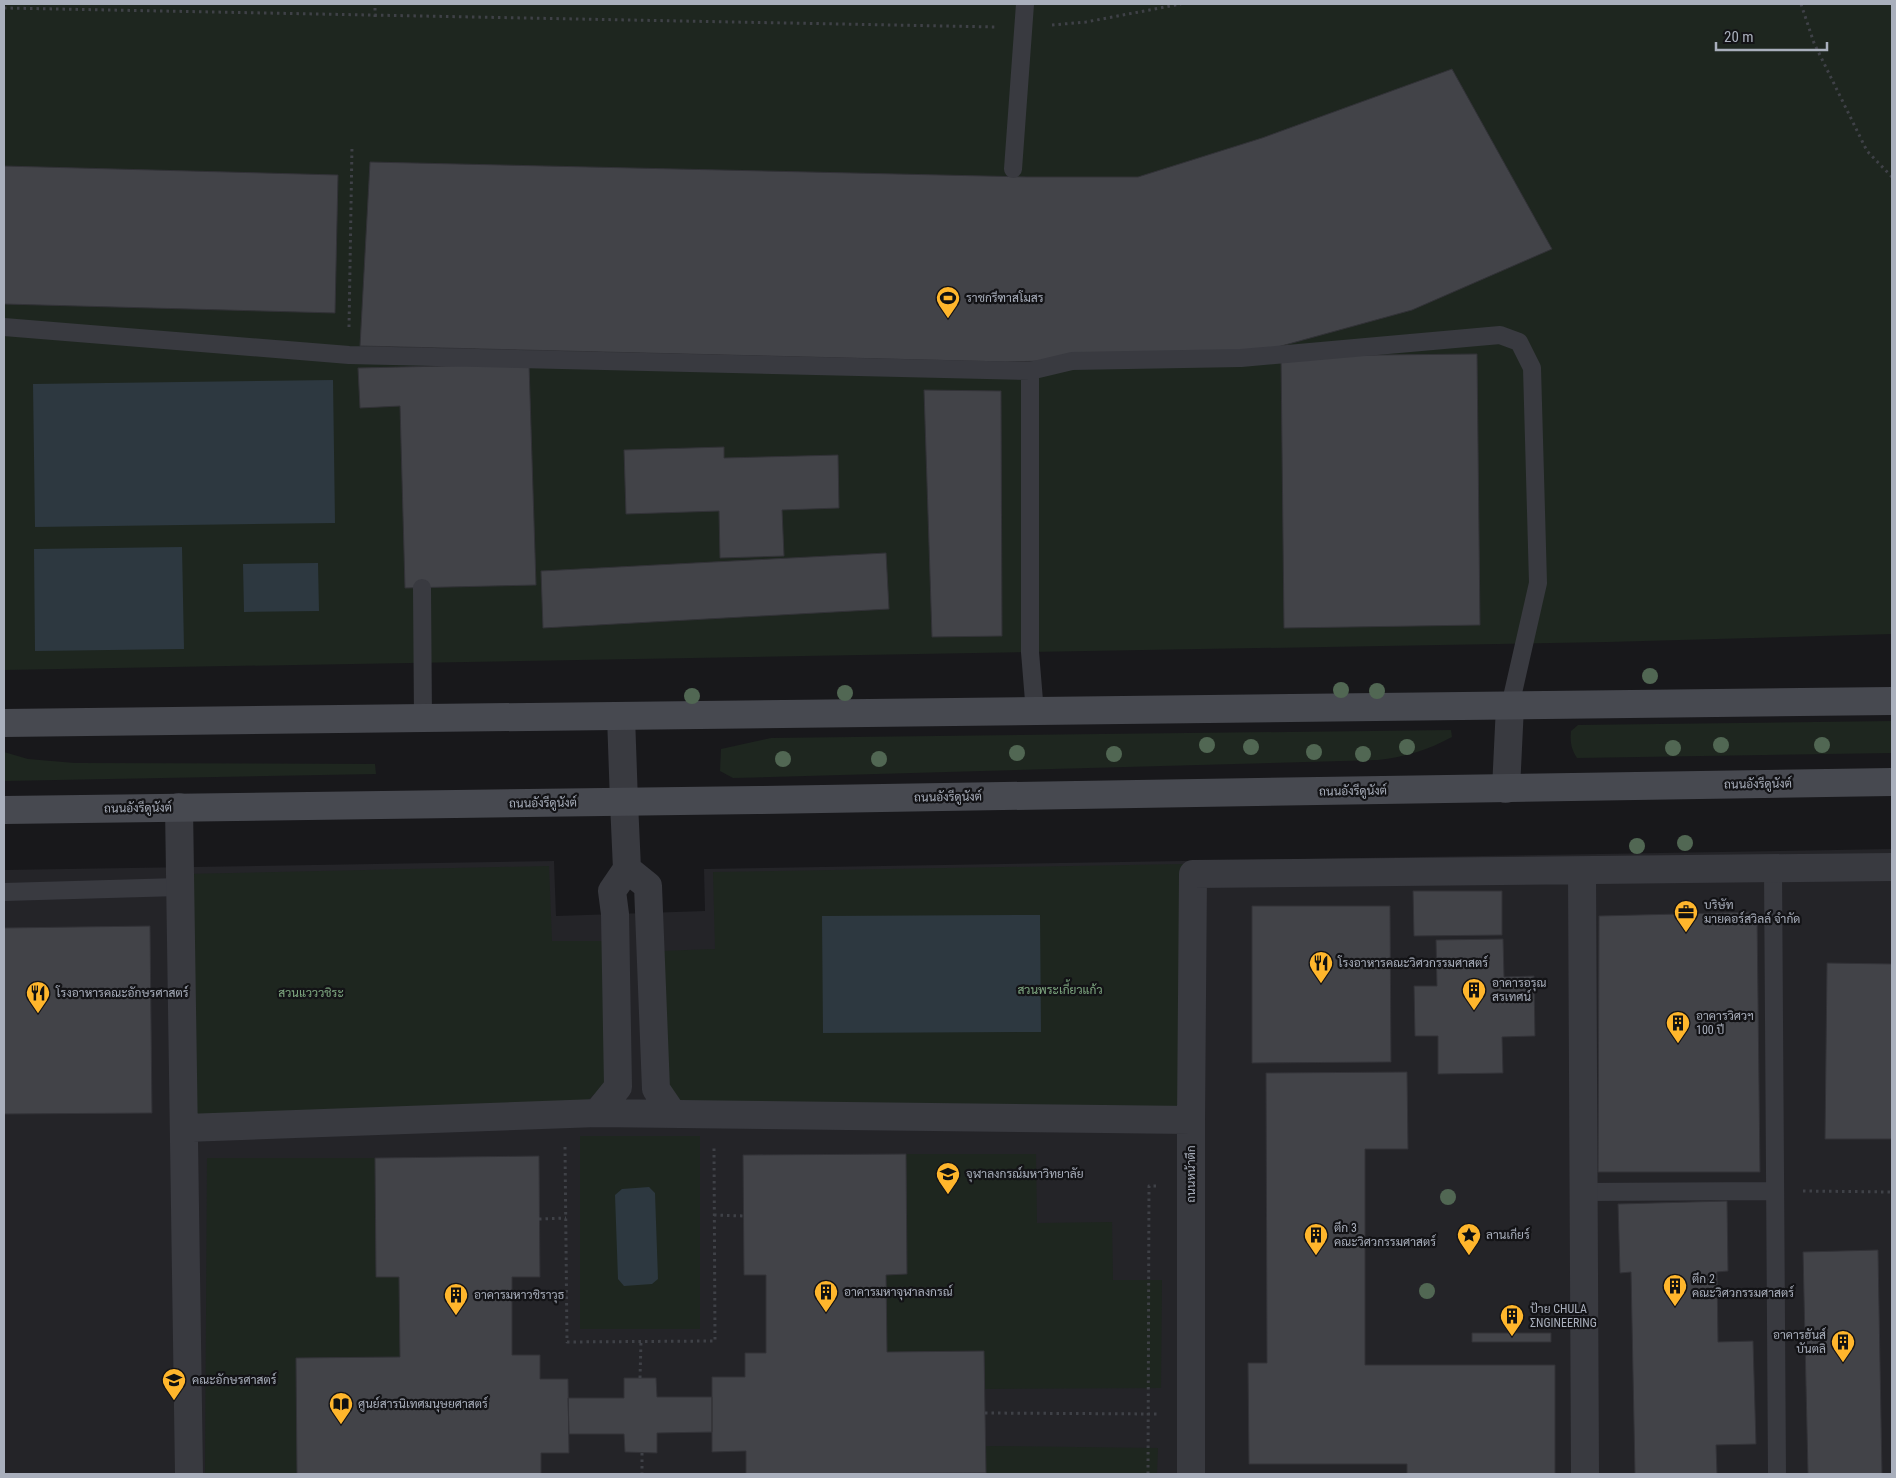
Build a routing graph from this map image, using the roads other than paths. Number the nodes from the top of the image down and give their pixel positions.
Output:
1 (1024, 6) edge
2 (1012, 169) dead end
3 (4, 328) edge
4 (1030, 371) junction
5 (422, 588) dead end
6 (1892, 701) edge
7 (1510, 706) junction
8 (1035, 713) junction
9 (621, 716) junction
10 (422, 719) junction
11 (4, 723) edge
12 (1892, 782) edge
13 (1506, 789) junction
14 (624, 802) junction
15 (179, 808) junction
16 (4, 810) edge
17 (1892, 866) edge
18 (627, 869) junction
19 (1773, 869) junction
20 (1582, 872) junction
21 (179, 887) junction
22 (4, 892) edge
23 (596, 1114) junction
24 (673, 1114) junction
25 (1190, 1120) junction
26 (184, 1130) junction
27 (1775, 1191) junction
28 (1584, 1192) junction
29 (189, 1474) edge
30 (1191, 1474) edge
31 (1585, 1474) edge
32 (1777, 1474) edge

1 - 2 lane
3 - 4 lane
4 - 7 lane
4 - 8 lane
5 - 10 lane
6 - 7 main road
7 - 8 main road
7 - 13 street
8 - 9 main road
9 - 10 main road
9 - 14 street
10 - 11 main road
12 - 13 main road, ถนนอังรีดูนังต์
13 - 14 main road, ถนนอังรีดูนังต์
14 - 15 main road, ถนนอังรีดูนังต์
14 - 18 street
15 - 16 main road, ถนนอังรีดูนังต์
15 - 21 street
17 - 19 street
18 - 23 street
18 - 24 street
19 - 20 street
19 - 27 lane
20 - 25 street, ถนนหน้าตึก
20 - 28 street
21 - 22 lane
21 - 26 street
23 - 24 street
23 - 26 street
24 - 25 street
25 - 30 street, ถนนหน้าตึก
26 - 29 street
27 - 28 lane
27 - 32 lane
28 - 31 street

